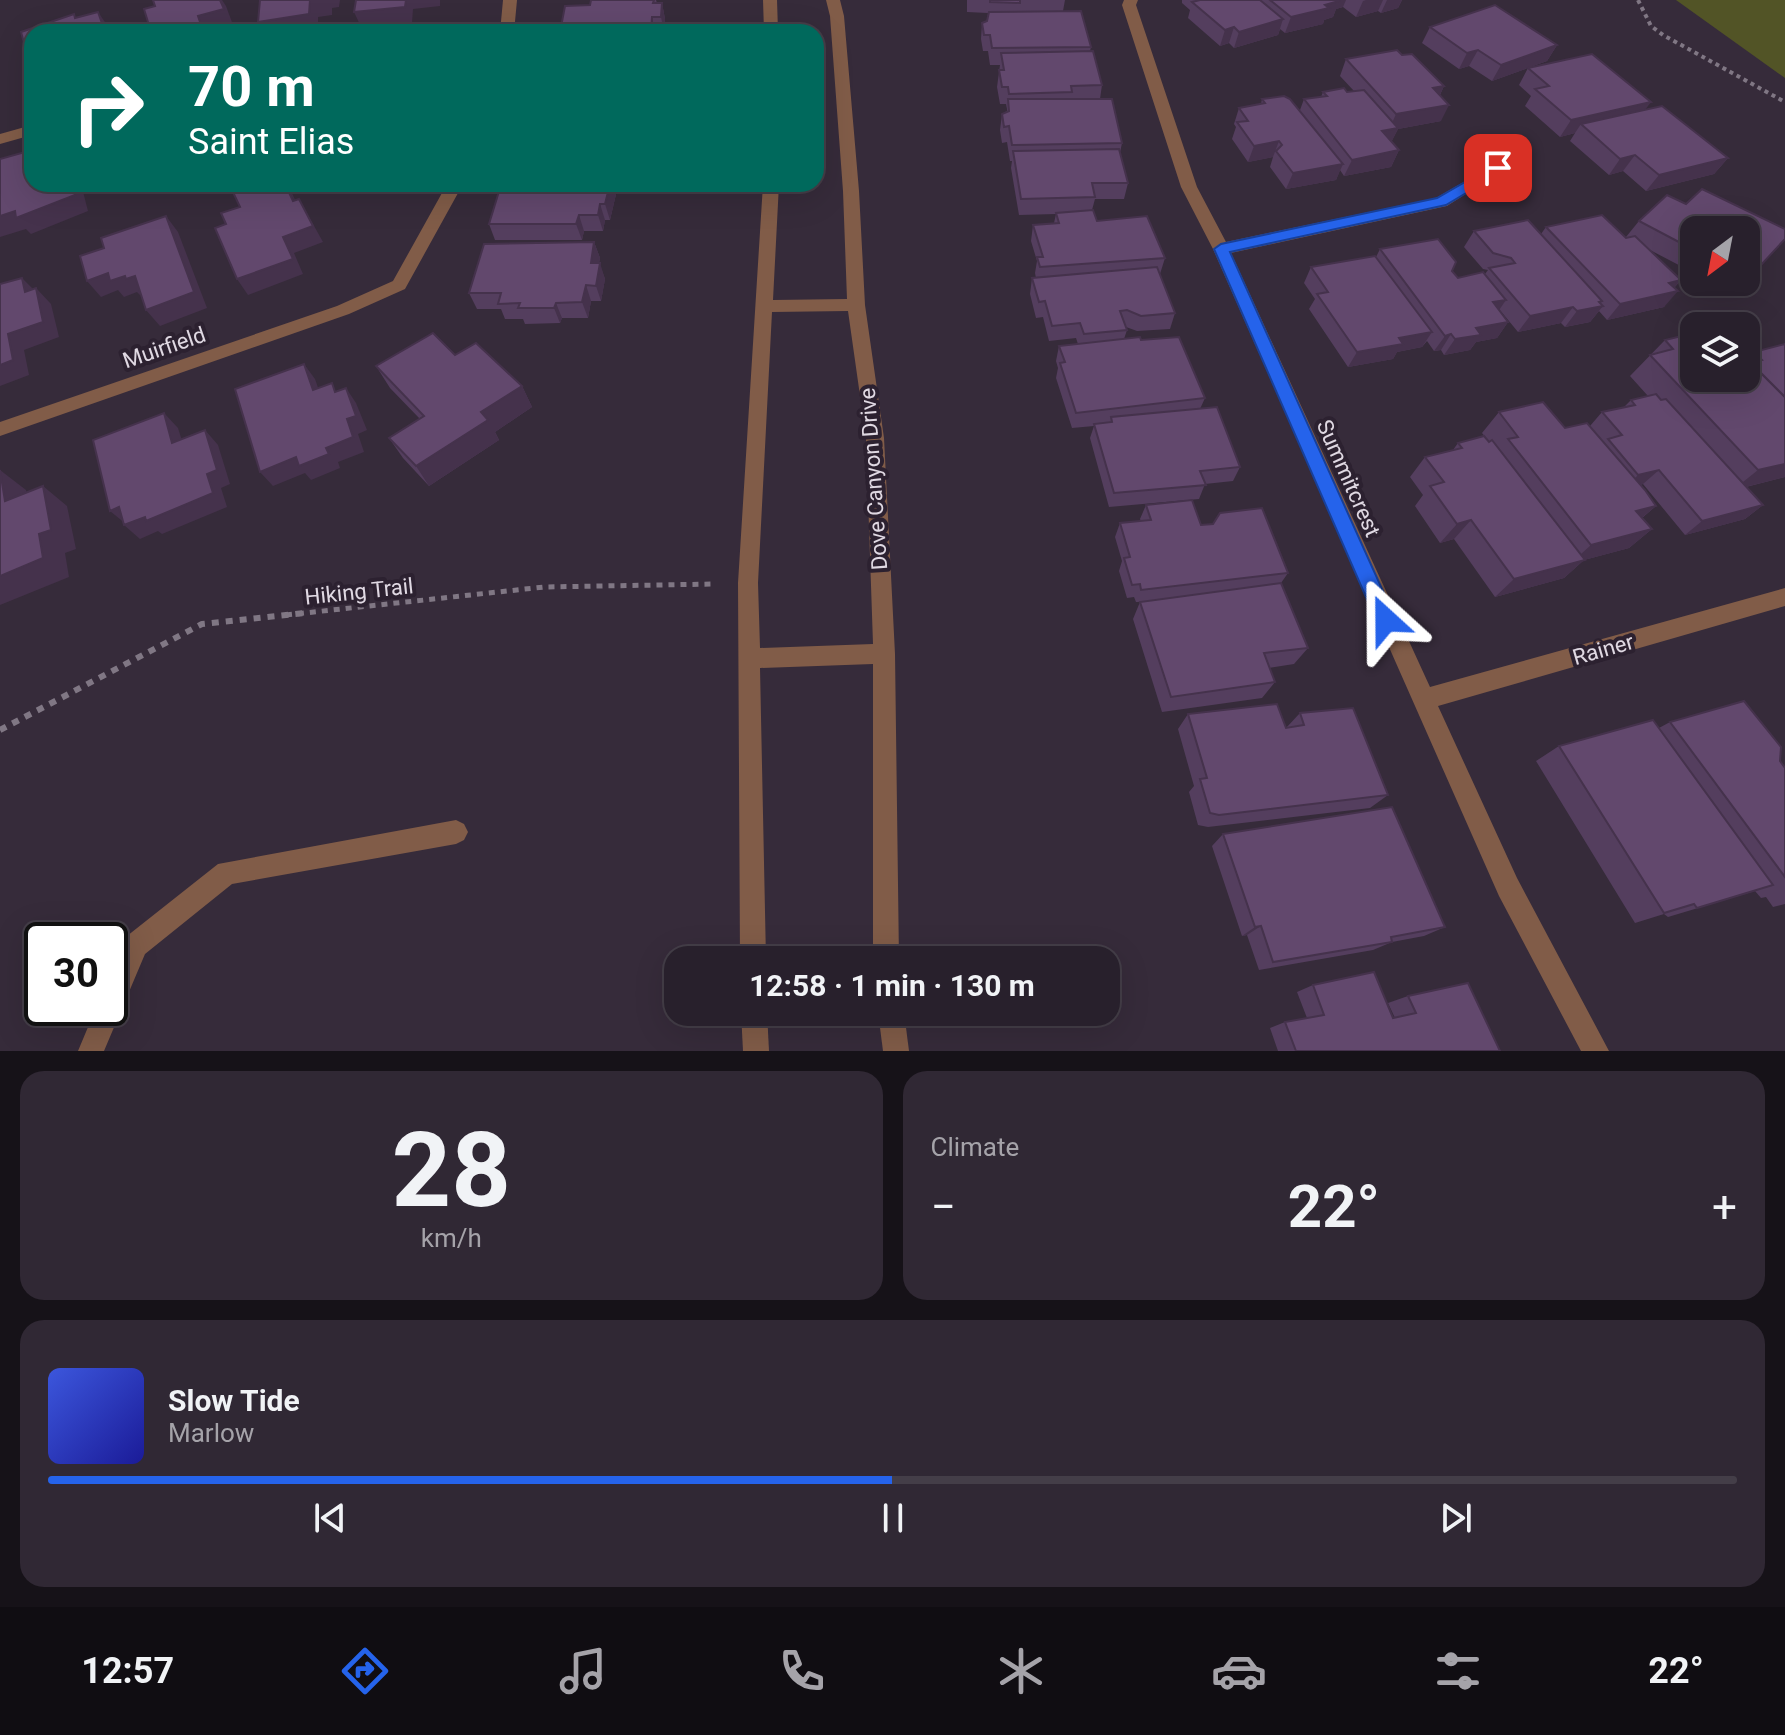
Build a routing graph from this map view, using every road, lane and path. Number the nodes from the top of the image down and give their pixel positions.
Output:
1 (510, 0) edge
2 (770, 0) edge
3 (833, 0) edge
4 (1131, 0) edge
5 (1638, 0) edge
6 (508, 24) edge
7 (771, 24) edge
8 (1785, 102) edge
9 (24, 132) edge
10 (0, 139) edge
11 (1498, 168) dead end
12 (451, 192) edge
13 (771, 192) edge
14 (1221, 249) junction
15 (856, 305) junction
16 (764, 306) junction
17 (0, 429) edge
18 (748, 583) junction
19 (1785, 597) edge
20 (884, 654) junction
21 (748, 658) junction
22 (1422, 700) junction
23 (0, 730) edge
24 (456, 832) dead end
25 (753, 946) edge
26 (886, 946) edge
27 (128, 964) edge
28 (102, 1026) edge
29 (755, 1026) edge
30 (893, 1026) edge
31 (91, 1051) edge
32 (756, 1051) edge
33 (896, 1051) edge
34 (1596, 1051) edge

1 - 6 street
2 - 7 street
3 - 15 street, Dove Canyon Drive
4 - 14 street, Summitcrest
5 - 8 path
9 - 10 street
11 - 14 street
12 - 17 street, Muirfield
13 - 16 street
14 - 22 street, Summitcrest
15 - 16 street
15 - 20 street, Dove Canyon Drive
16 - 18 street
18 - 21 street
18 - 23 path, Hiking Trail
19 - 22 street, Rainer
20 - 21 street
20 - 26 street, Dove Canyon Drive
21 - 25 street
22 - 34 street, Summitcrest
24 - 27 street
28 - 31 street
29 - 32 street
30 - 33 street

